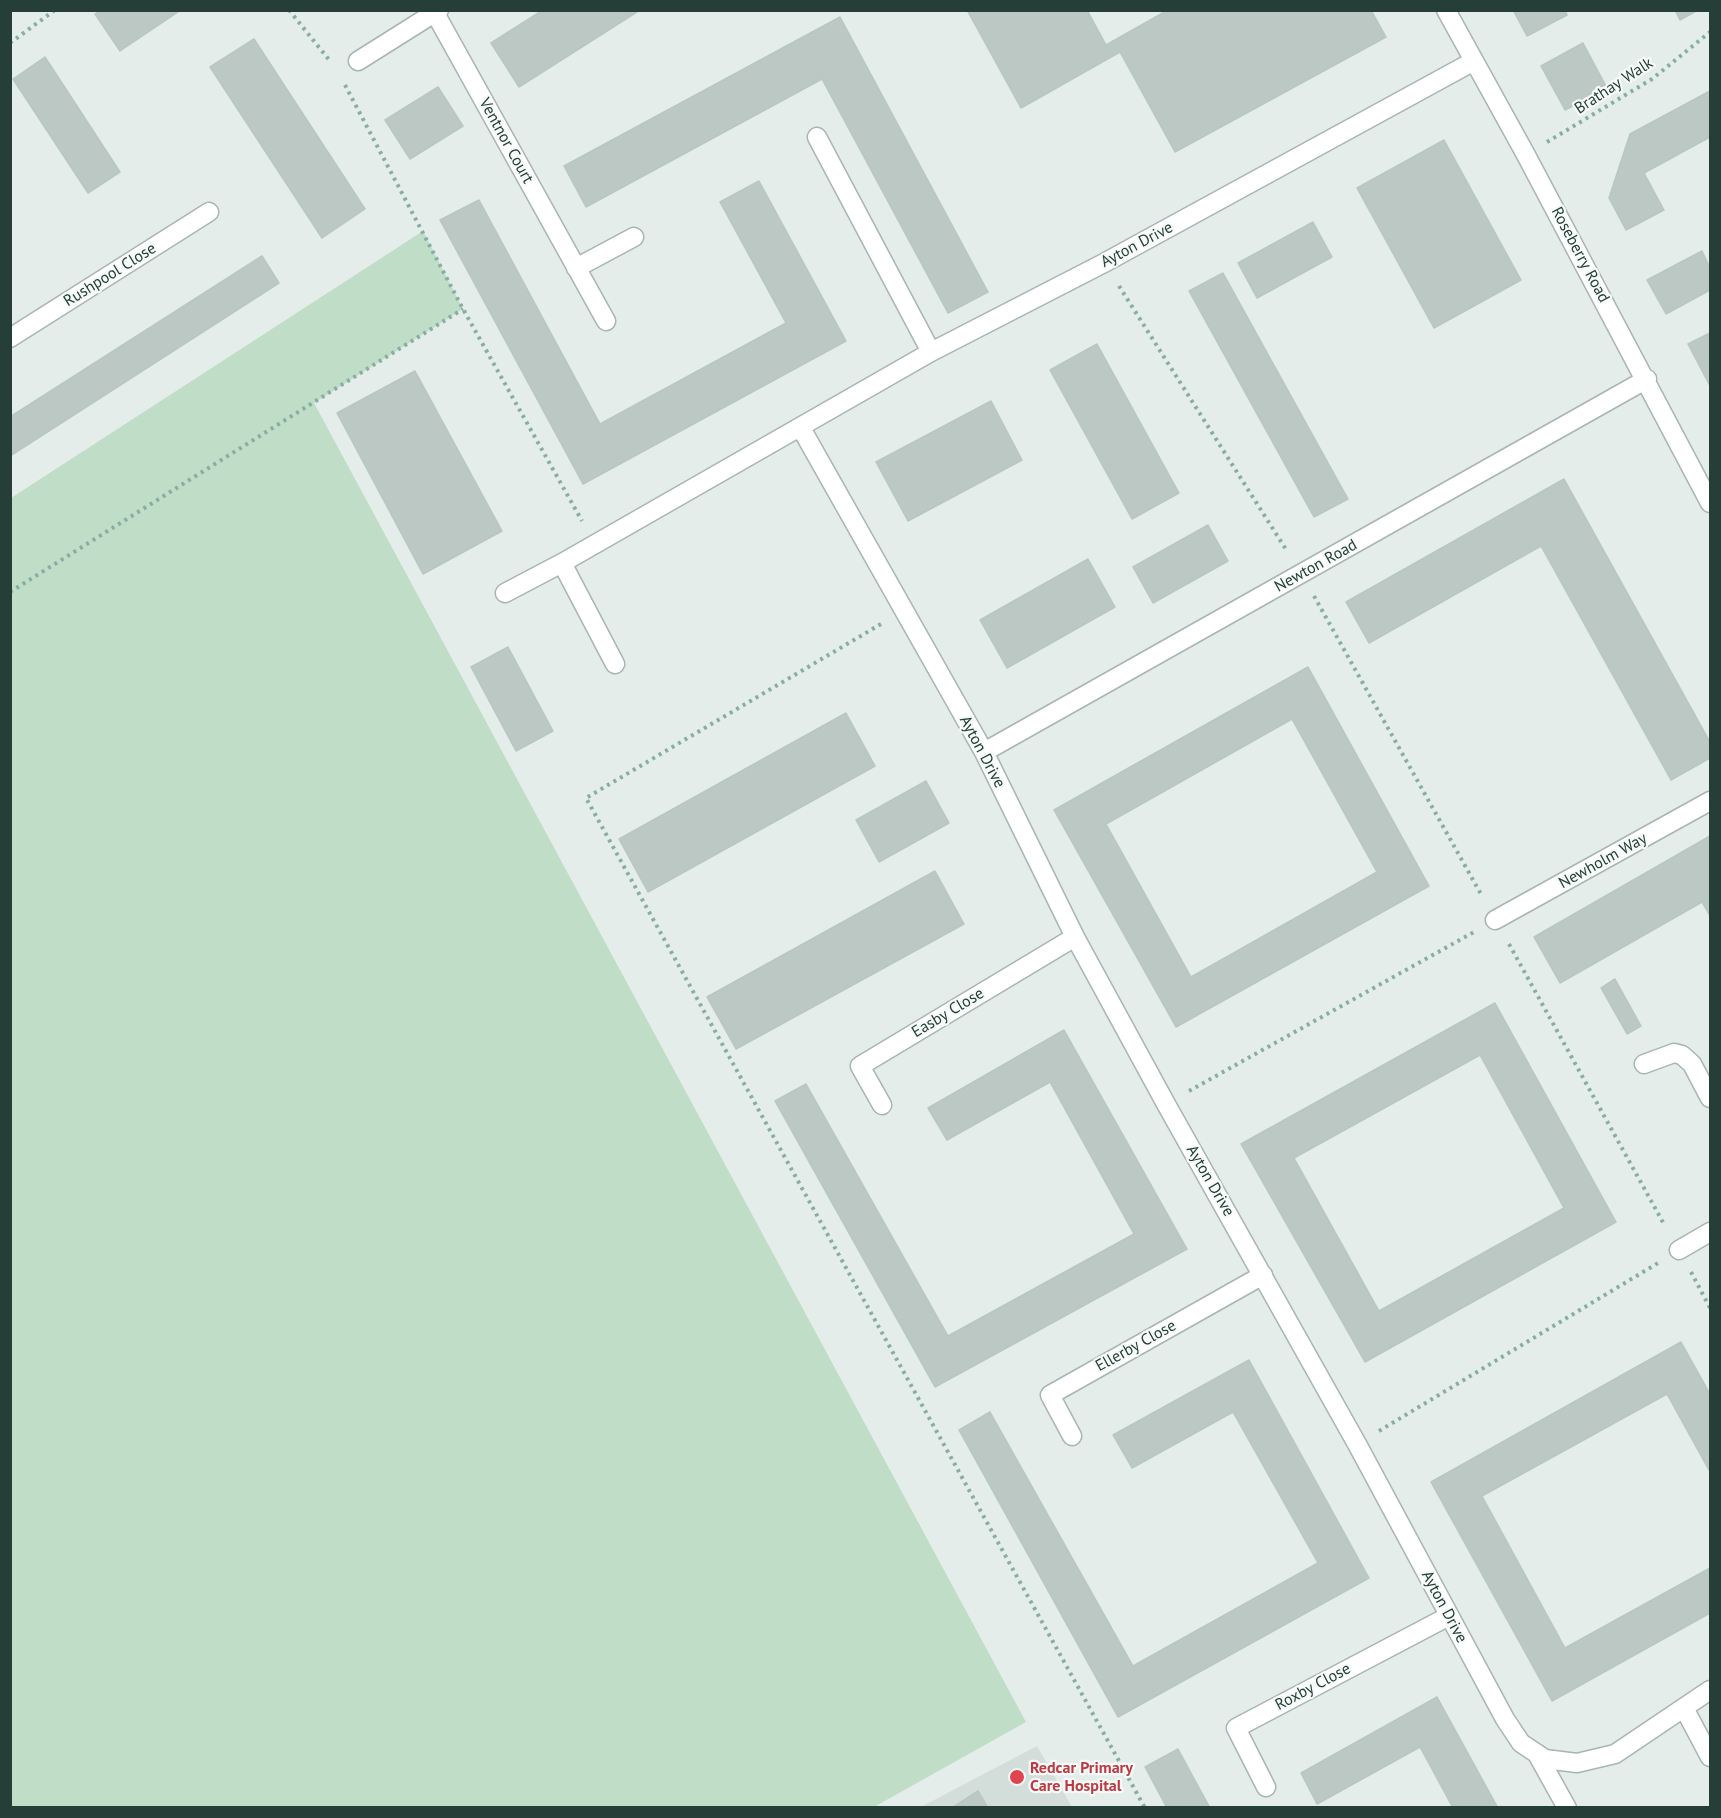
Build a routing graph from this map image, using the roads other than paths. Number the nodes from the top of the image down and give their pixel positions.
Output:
1 (1446, 10) edge
2 (437, 12) edge
3 (1474, 61) junction
4 (358, 62) road end
5 (817, 137) dead end
6 (209, 212) dead end
7 (634, 237) dead end
8 (576, 268) junction
9 (606, 321) dead end
10 (10, 338) edge
11 (931, 352) junction
12 (1647, 379) junction
13 (801, 428) junction
14 (1710, 503) edge
15 (562, 563) junction
16 (505, 593) dead end
17 (615, 664) dead end
18 (984, 752) junction
19 (1710, 801) edge
20 (1495, 920) road end
21 (1075, 937) junction
22 (1644, 1064) dead end
23 (1710, 1098) edge
24 (882, 1105) dead end
25 (1710, 1232) edge
26 (1679, 1250) road end
27 (1263, 1275) junction
28 (1072, 1436) dead end
29 (1449, 1616) junction
30 (1710, 1690) edge
31 (1684, 1707) junction
32 (1537, 1754) junction
33 (1710, 1757) edge
34 (1266, 1787) dead end
35 (1567, 1808) edge

1 - 3 street, Roseberry Road
2 - 4 street
2 - 8 street, Ventnor Court
3 - 11 street, Ayton Drive
3 - 12 street, Roseberry Road
5 - 11 street
6 - 10 street, Rushpool Close
7 - 8 street
8 - 9 street, Ventnor Court
11 - 13 street, Ayton Drive
12 - 14 street, Roseberry Road
12 - 18 street, Newton Road
13 - 15 street, Ayton Drive
13 - 18 street, Ayton Drive
15 - 16 street, Ayton Drive
15 - 17 street
18 - 21 street, Ayton Drive
19 - 20 street, Newholm Way
21 - 24 street, Easby Close
21 - 27 street, Ayton Drive
22 - 23 street
25 - 26 street
27 - 28 street, Ellerby Close
27 - 29 street, Ayton Drive
29 - 32 street, Ayton Drive
29 - 34 street, Roxby Close
30 - 31 street, Ayton Drive
31 - 32 street, Ayton Drive
31 - 33 street
32 - 35 street

